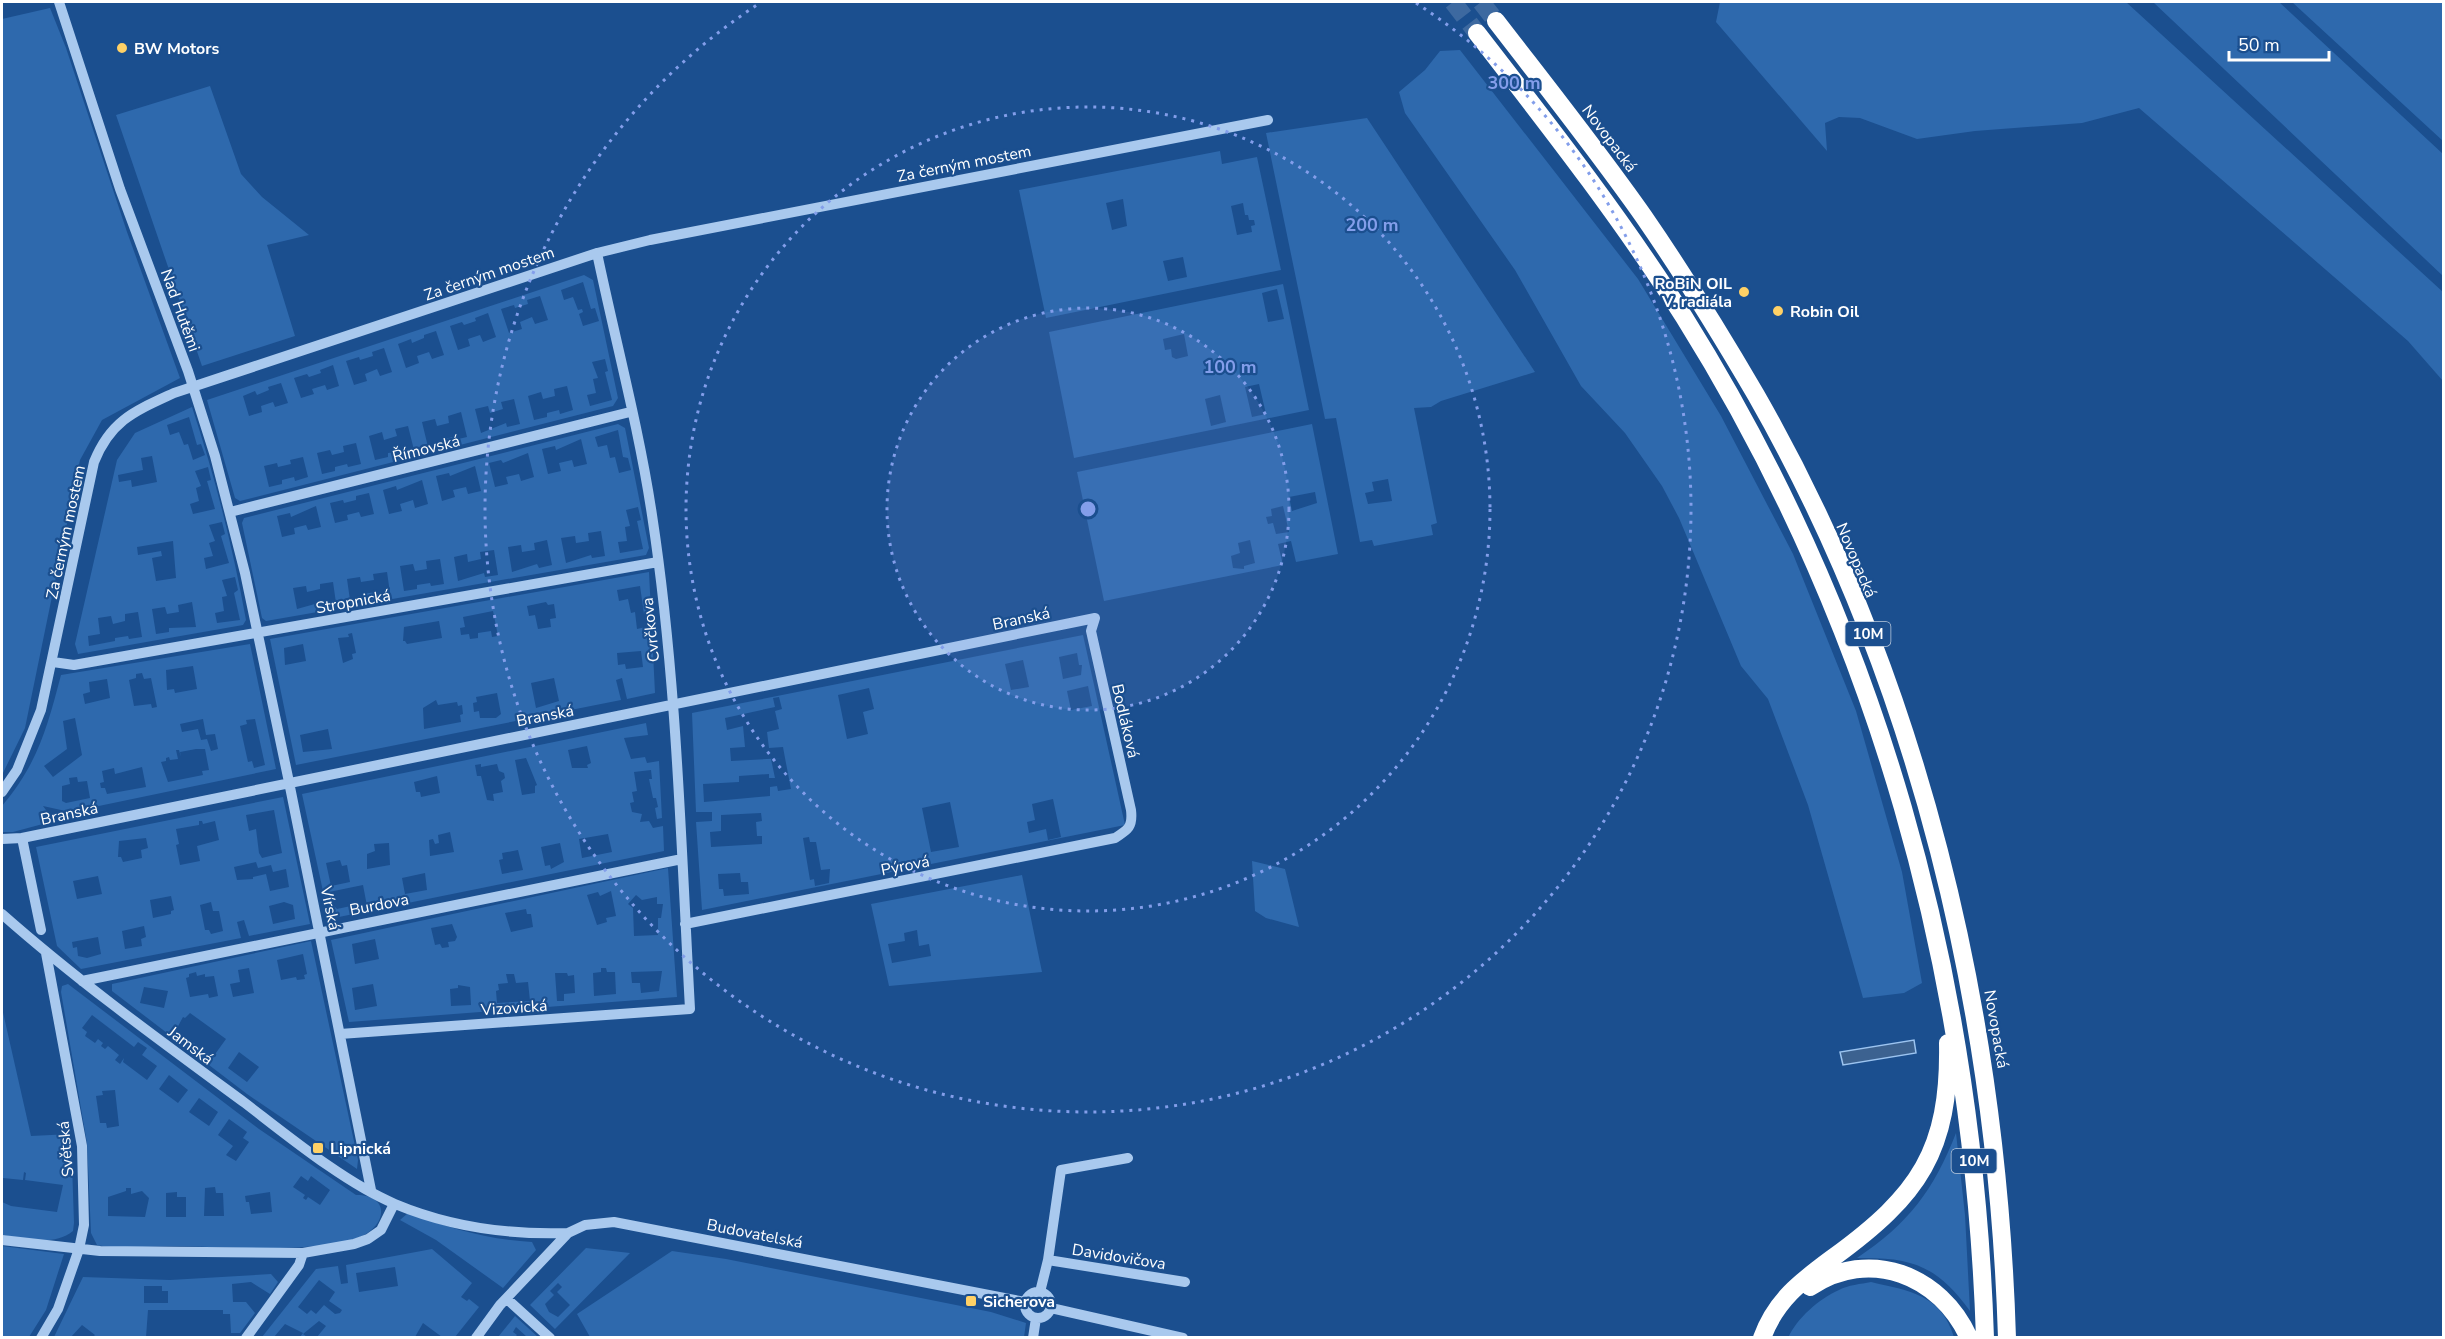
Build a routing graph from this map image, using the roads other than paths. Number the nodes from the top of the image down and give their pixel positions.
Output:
1 (59, 2) edge
2 (1496, 21) tunnel mouth
3 (1477, 33) tunnel mouth
4 (1268, 120) dead end
5 (597, 253) junction
6 (193, 387) junction
7 (630, 412) junction
8 (230, 512) junction
9 (658, 562) junction
10 (1095, 618) joint
11 (256, 633) junction
12 (53, 662) junction
13 (672, 705) junction
14 (289, 782) junction
15 (2, 792) edge
16 (1129, 830) joint
17 (22, 838) junction
18 (2, 839) edge
19 (682, 859) junction
20 (2, 914) edge
21 (685, 924) junction
22 (41, 930) dead end
23 (320, 932) junction
24 (46, 953) junction
25 (82, 981) junction
26 (1947, 987) junction
27 (690, 1009) joint
28 (340, 1034) junction
29 (1128, 1158) dead end
30 (371, 1190) junction
31 (394, 1204) junction
32 (568, 1233) junction
33 (2, 1240) edge
34 (79, 1249) junction
35 (303, 1253) junction
36 (1048, 1260) junction
37 (1185, 1282) dead end
38 (1040, 1292) junction
39 (507, 1299) junction
40 (1025, 1302) junction
41 (1051, 1308) junction
42 (1036, 1318) junction
43 (41, 1338) edge
44 (246, 1338) edge
45 (476, 1338) edge
46 (550, 1338) edge
47 (1033, 1338) edge
48 (1183, 1338) edge
49 (1762, 1338) edge
50 (1771, 1338) edge
51 (1969, 1338) edge
52 (1985, 1338) edge
53 (2007, 1338) edge

1 - 6 street, Nad Hutěmi
2 - 53 highway, Novopacká / 10M
3 - 26 highway, 10M
4 - 5 street, Za černým mostem
5 - 6 street, Za černým mostem
5 - 7 street, Cvrčkova
6 - 8 street, Nad Hutěmi
6 - 12 street, Za černým mostem
7 - 8 street, Římovská
7 - 9 street, Cvrčkova
8 - 11 street, Nad Hutěmi
9 - 11 street, Stropnická
9 - 13 street, Cvrčkova
10 - 13 street, Branská
10 - 16 street, Bodláková
11 - 12 street, Stropnická
11 - 14 street, Vírská
12 - 15 street, Za černým mostem
13 - 14 street, Branská
13 - 19 street, Cvrčkova
14 - 17 street, Branská
14 - 23 street, Vírská
16 - 21 street, Pýrová
17 - 18 street, Branská
17 - 22 street
19 - 21 street, Cvrčkova
19 - 23 street, Burdova
20 - 24 street, Jamská
21 - 27 street, Cvrčkova
23 - 25 street, Burdova
23 - 28 street, Vírská
24 - 25 street, Jamská
24 - 34 street, Světská
25 - 30 street, Jamská
26 - 49 highway
26 - 52 highway, 10M
27 - 28 street, Vizovická
28 - 30 street, Vírská
29 - 36 street, Davidovičova
30 - 31 street
31 - 32 street
31 - 35 street
32 - 39 street, Budovatelská
32 - 40 street, Budovatelská
33 - 34 street
34 - 35 street
34 - 43 street, Světská
35 - 44 street
36 - 37 street, Davidovičova
36 - 38 street, Davidovičova
38 - 40 street
38 - 41 street
39 - 45 street, Budovatelská
39 - 46 street
40 - 42 street
41 - 42 street
41 - 48 street
42 - 47 street
50 - 51 highway

